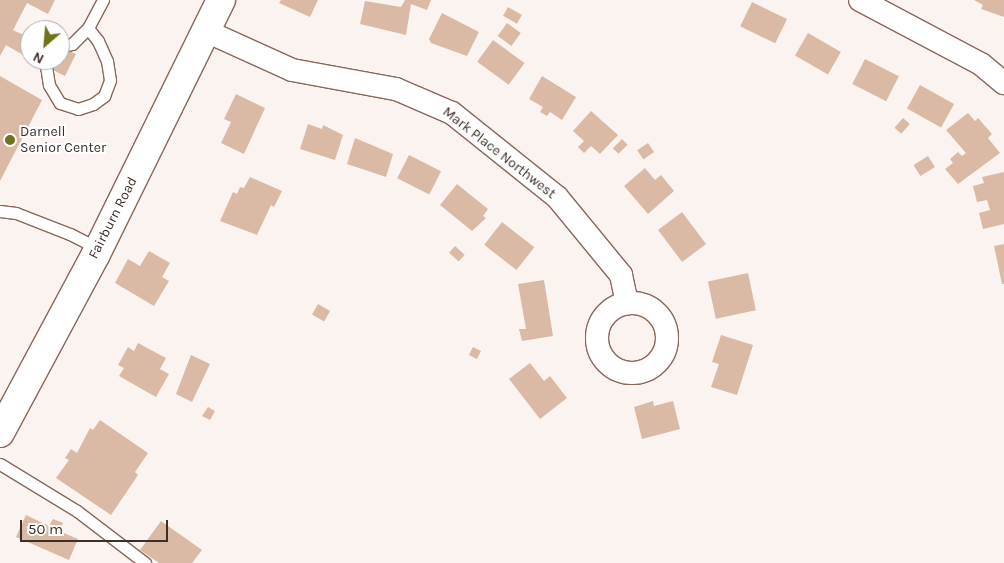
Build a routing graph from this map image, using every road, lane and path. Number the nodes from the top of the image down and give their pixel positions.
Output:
1 (102, 0) edge
2 (221, 0) edge
3 (860, 0) edge
4 (88, 28) junction
5 (206, 32) junction
6 (70, 44) edge
7 (47, 70) edge
8 (1004, 83) edge
9 (0, 211) edge
10 (99, 248) junction
11 (627, 303) dead end
12 (0, 433) edge
13 (0, 464) edge
14 (145, 563) edge

1 - 4 lane
2 - 5 street, Fairburn Road
3 - 8 street
4 - 6 lane
4 - 7 lane
5 - 10 street, Fairburn Road
5 - 11 street, Mark Place Northwest
9 - 10 lane
10 - 12 street, Fairburn Road
13 - 14 lane

